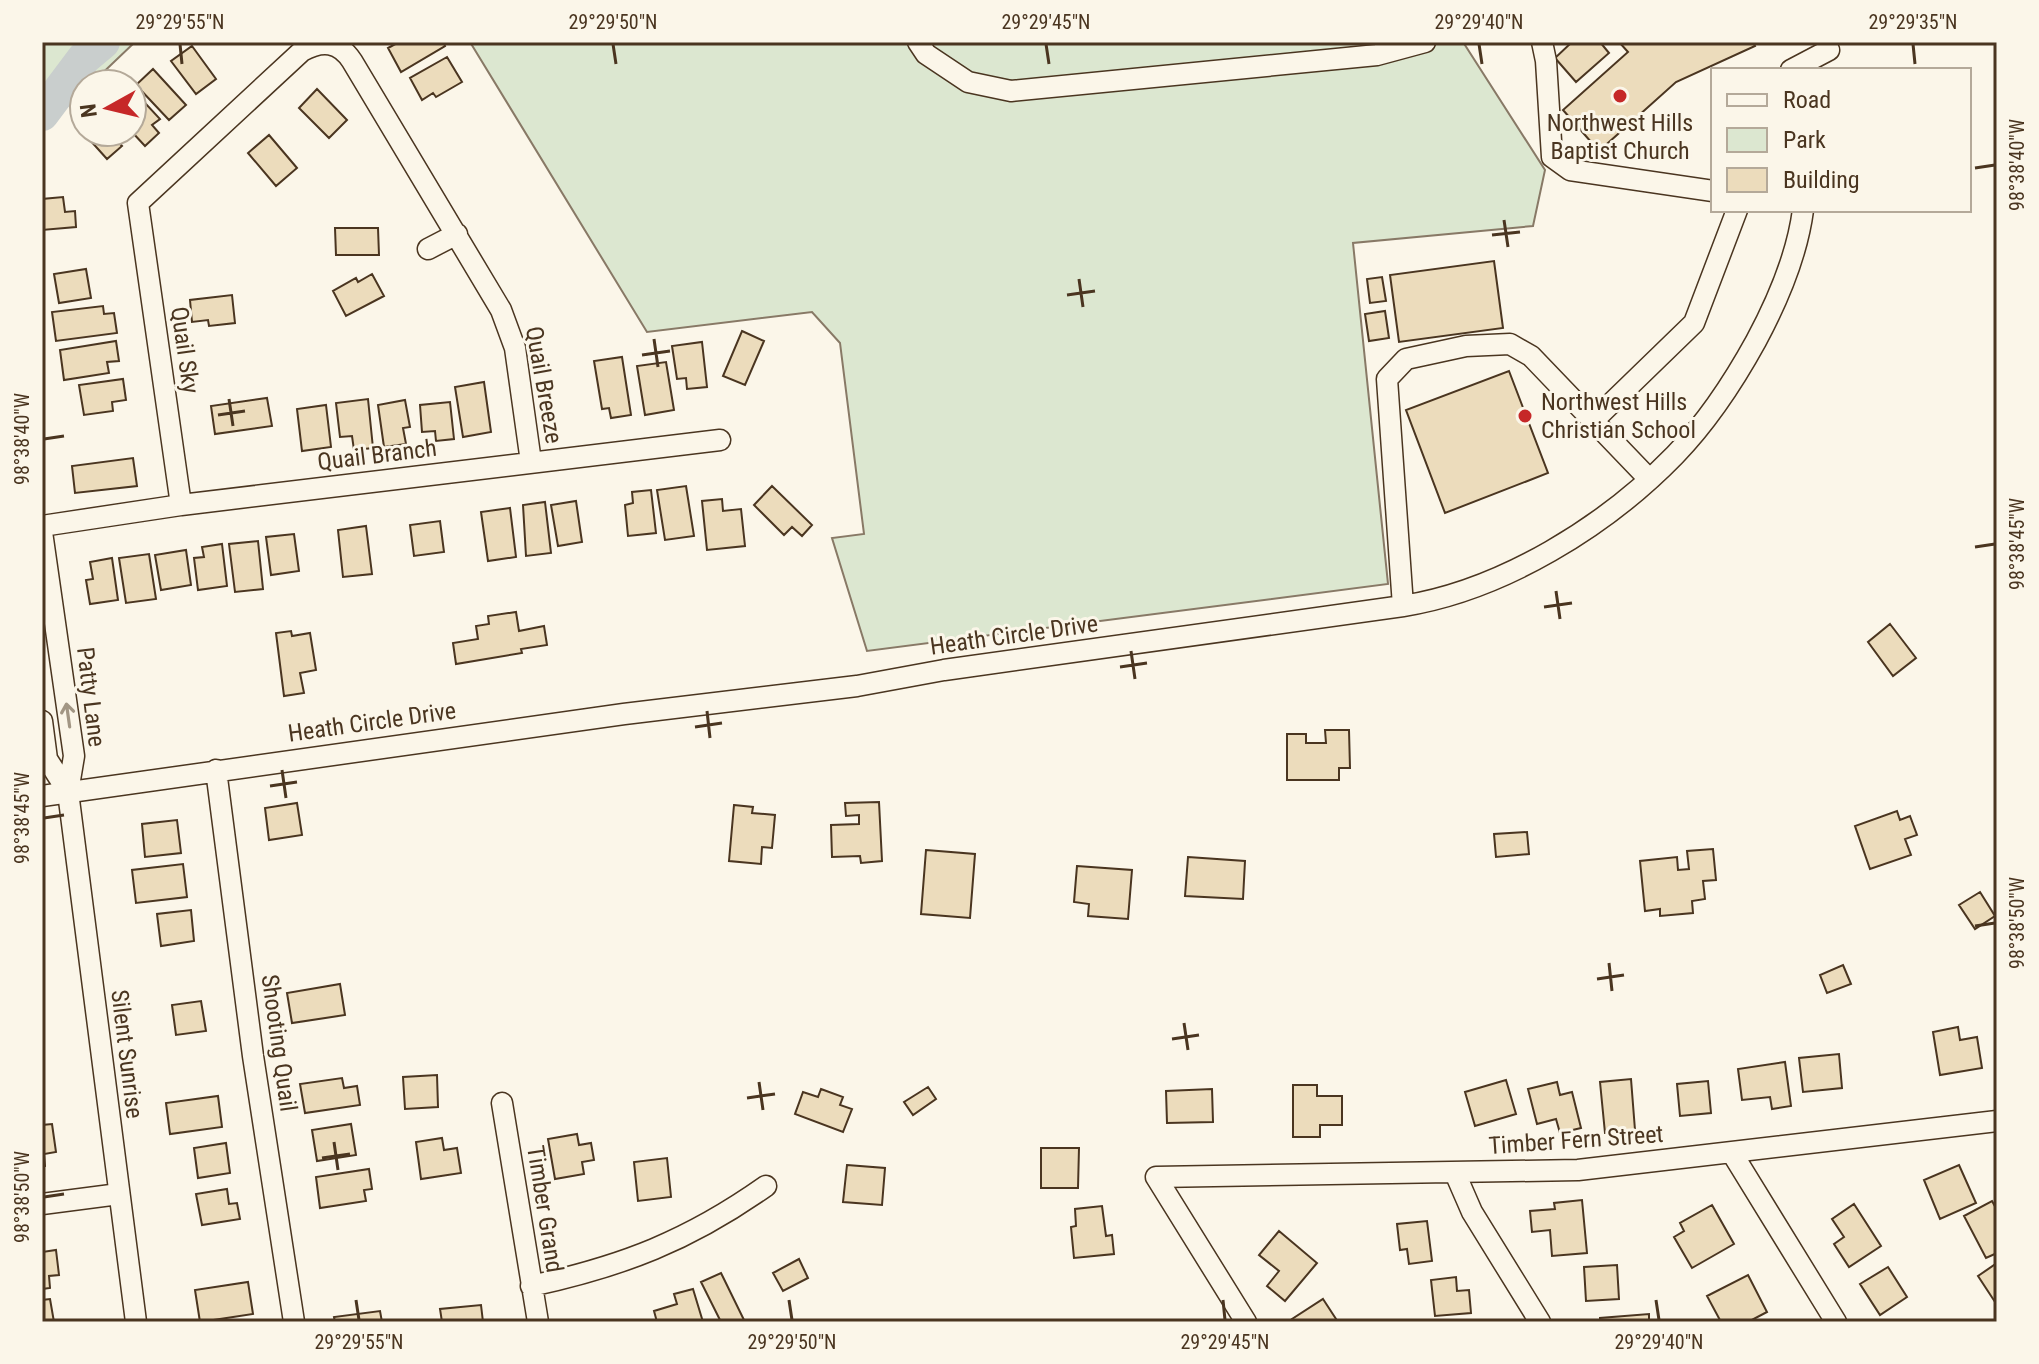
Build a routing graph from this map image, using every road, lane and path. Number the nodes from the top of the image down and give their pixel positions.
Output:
1 (325, 42) edge
2 (918, 42) edge
3 (1425, 42) edge
4 (1542, 42) edge
5 (1829, 54) edge
6 (1796, 68) edge
7 (1711, 191) edge
8 (1736, 212) edge
9 (1802, 212) edge
10 (457, 234) junction
11 (428, 249) dead end
12 (1593, 421) junction
13 (720, 440) dead end
14 (531, 462) junction
15 (1649, 479) junction
16 (181, 505) junction
17 (42, 529) edge
18 (1403, 606) junction
19 (42, 721) edge
20 (216, 770) junction
21 (68, 792) junction
22 (42, 796) edge
23 (502, 1103) dead end
24 (1997, 1121) edge
25 (1732, 1153) junction
26 (1455, 1173) junction
27 (766, 1186) dead end
28 (119, 1194) junction
29 (42, 1204) edge
30 (531, 1286) junction
31 (136, 1322) edge
32 (294, 1322) edge
33 (538, 1322) edge
34 (1246, 1322) edge
35 (1540, 1322) edge
36 (1836, 1322) edge

1 - 10 street, Quail Breeze
1 - 16 street, Quail Sky
2 - 3 street
4 - 7 street
5 - 6 street
8 - 12 street
9 - 15 street, Heath Circle Drive
10 - 11 street
10 - 14 street, Quail Breeze
12 - 15 street
12 - 18 street
13 - 14 street, Quail Branch
14 - 16 street, Quail Branch
15 - 18 street, Heath Circle Drive
16 - 17 street, Quail Branch
21 -> 17 street, Patty Lane
18 - 20 street, Heath Circle Drive
19 - 21 street, Patty Lane
20 - 21 street, Heath Circle Drive
20 - 32 street, Shooting Quail
21 - 22 street, Heath Circle Drive
21 - 28 street, Silent Sunrise
23 - 30 street, Timber Grand
24 - 25 street, Timber Fern Street
25 - 26 street, Timber Fern Street
25 - 36 street
26 - 34 street, Timber Fern Street
26 - 35 street
27 - 30 street
28 - 29 street
28 - 31 street, Silent Sunrise
30 - 33 street, Timber Grand

